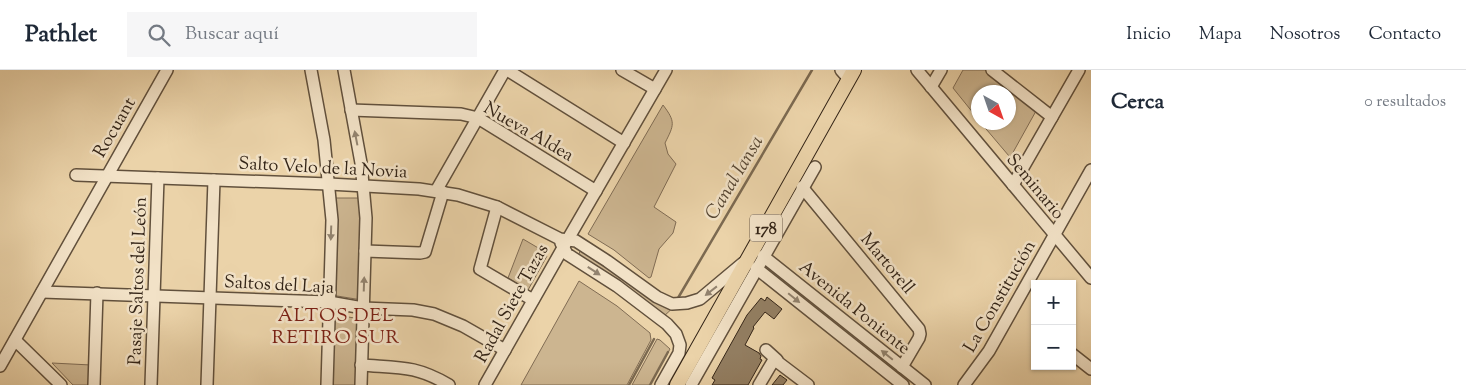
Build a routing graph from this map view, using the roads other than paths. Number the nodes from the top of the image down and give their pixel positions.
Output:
1 (167, 70) edge
2 (311, 70) edge
3 (344, 70) edge
4 (506, 70) edge
5 (622, 70) edge
6 (666, 70) edge
7 (917, 70) edge
8 (941, 70) edge
9 (992, 70) edge
10 (1078, 70) edge
11 (848, 73) edge
12 (931, 87) junction
13 (655, 90) junction
14 (351, 110) junction
15 (1052, 117) junction
16 (478, 118) junction
17 (624, 142) junction
18 (815, 166) dead end
19 (1091, 170) edge
20 (76, 175) dead end
21 (107, 176) junction
22 (158, 178) junction
23 (214, 180) junction
24 (329, 184) junction
25 (1013, 185) junction
26 (363, 186) junction
27 (802, 187) junction
28 (596, 190) junction
29 (440, 191) junction
30 (497, 207) junction
31 (1054, 235) junction
32 (564, 241) junction
33 (365, 251) junction
34 (763, 256) junction
35 (752, 264) junction
36 (1091, 278) edge
37 (42, 292) junction
38 (97, 293) junction
39 (154, 296) junction
40 (210, 298) junction
41 (533, 300) junction
42 (329, 302) junction
43 (363, 308) junction
44 (15, 340) junction
45 (505, 350) junction
46 (766, 350) dead end
47 (1076, 357) edge
48 (777, 360) junction
49 (361, 365) junction
50 (0, 366) edge
51 (902, 367) junction
52 (1091, 369) edge
53 (61, 385) edge
54 (94, 385) edge
55 (151, 385) edge
56 (207, 385) edge
57 (327, 385) edge
58 (361, 385) edge
59 (449, 385) edge
60 (485, 385) edge
61 (661, 385) edge
62 (677, 385) edge
63 (691, 385) edge
64 (759, 385) edge
65 (808, 385) edge
66 (903, 385) edge
67 (925, 385) edge
68 (964, 385) edge

1 - 21 street, Rocuant
2 - 24 street
3 - 14 street
4 - 16 street
4 - 17 street
5 - 13 street
6 - 13 street, Radal Siete Tazas
7 - 12 street, Seminario
8 - 12 street
9 - 15 street
10 - 15 street
11 - 35 main road, 178
12 - 25 street, Seminario
13 - 17 street, Radal Siete Tazas
14 - 16 street, Nueva Aldea
26 -> 14 street
15 - 25 street
16 - 28 street, Nueva Aldea
16 - 29 street
17 - 28 street, Radal Siete Tazas
18 - 27 street
19 - 31 street, La Constitución
20 - 21 street, Salto Velo de la Novia
21 - 22 street, Salto Velo de la Novia
21 - 37 street, Rocuant
22 - 23 street, Salto Velo de la Novia
22 - 39 street, Pasaje Saltos del León
23 - 24 street, Salto Velo de la Novia
23 - 40 street
24 - 26 street, Salto Velo de la Novia
24 -> 42 street
25 - 31 street, Seminario
26 - 29 street, Salto Velo de la Novia
26 - 33 street
27 - 34 street
27 - 51 street, Martorell
28 - 32 street, Radal Siete Tazas
29 - 30 street, Salto Velo de la Novia
29 - 33 street
30 - 32 street, Salto Velo de la Novia
30 - 41 street
31 - 36 street, Seminario
31 - 68 street, La Constitución
35 -> 32 street, Salto Velo de la Novia
32 - 41 street, Radal Siete Tazas
32 -> 61 street, Salto Velo de la Novia
43 -> 33 street
34 - 35 street
51 -> 34 street, Avenida Poniente
35 - 62 main road, 178
35 - 63 street
35 -> 66 street, Avenida Poniente
37 - 38 street, Saltos del Laja
37 - 44 street, Rocuant
38 - 39 street, Saltos del Laja
38 - 54 street
39 - 40 street, Saltos del Laja
39 - 55 street, Pasaje Saltos del León
40 - 42 street, Saltos del Laja
40 - 56 street
41 - 45 street, Radal Siete Tazas
42 - 43 street, Saltos del Laja
42 - 57 street
43 - 45 street, Saltos del Laja
43 - 49 street
44 - 50 street, Rocuant
44 - 53 street
45 - 60 street, Radal Siete Tazas
46 - 48 street
47 - 52 street
48 - 64 street
48 - 65 street
49 - 58 street
49 - 59 street
51 - 67 street, Avenida Poniente

